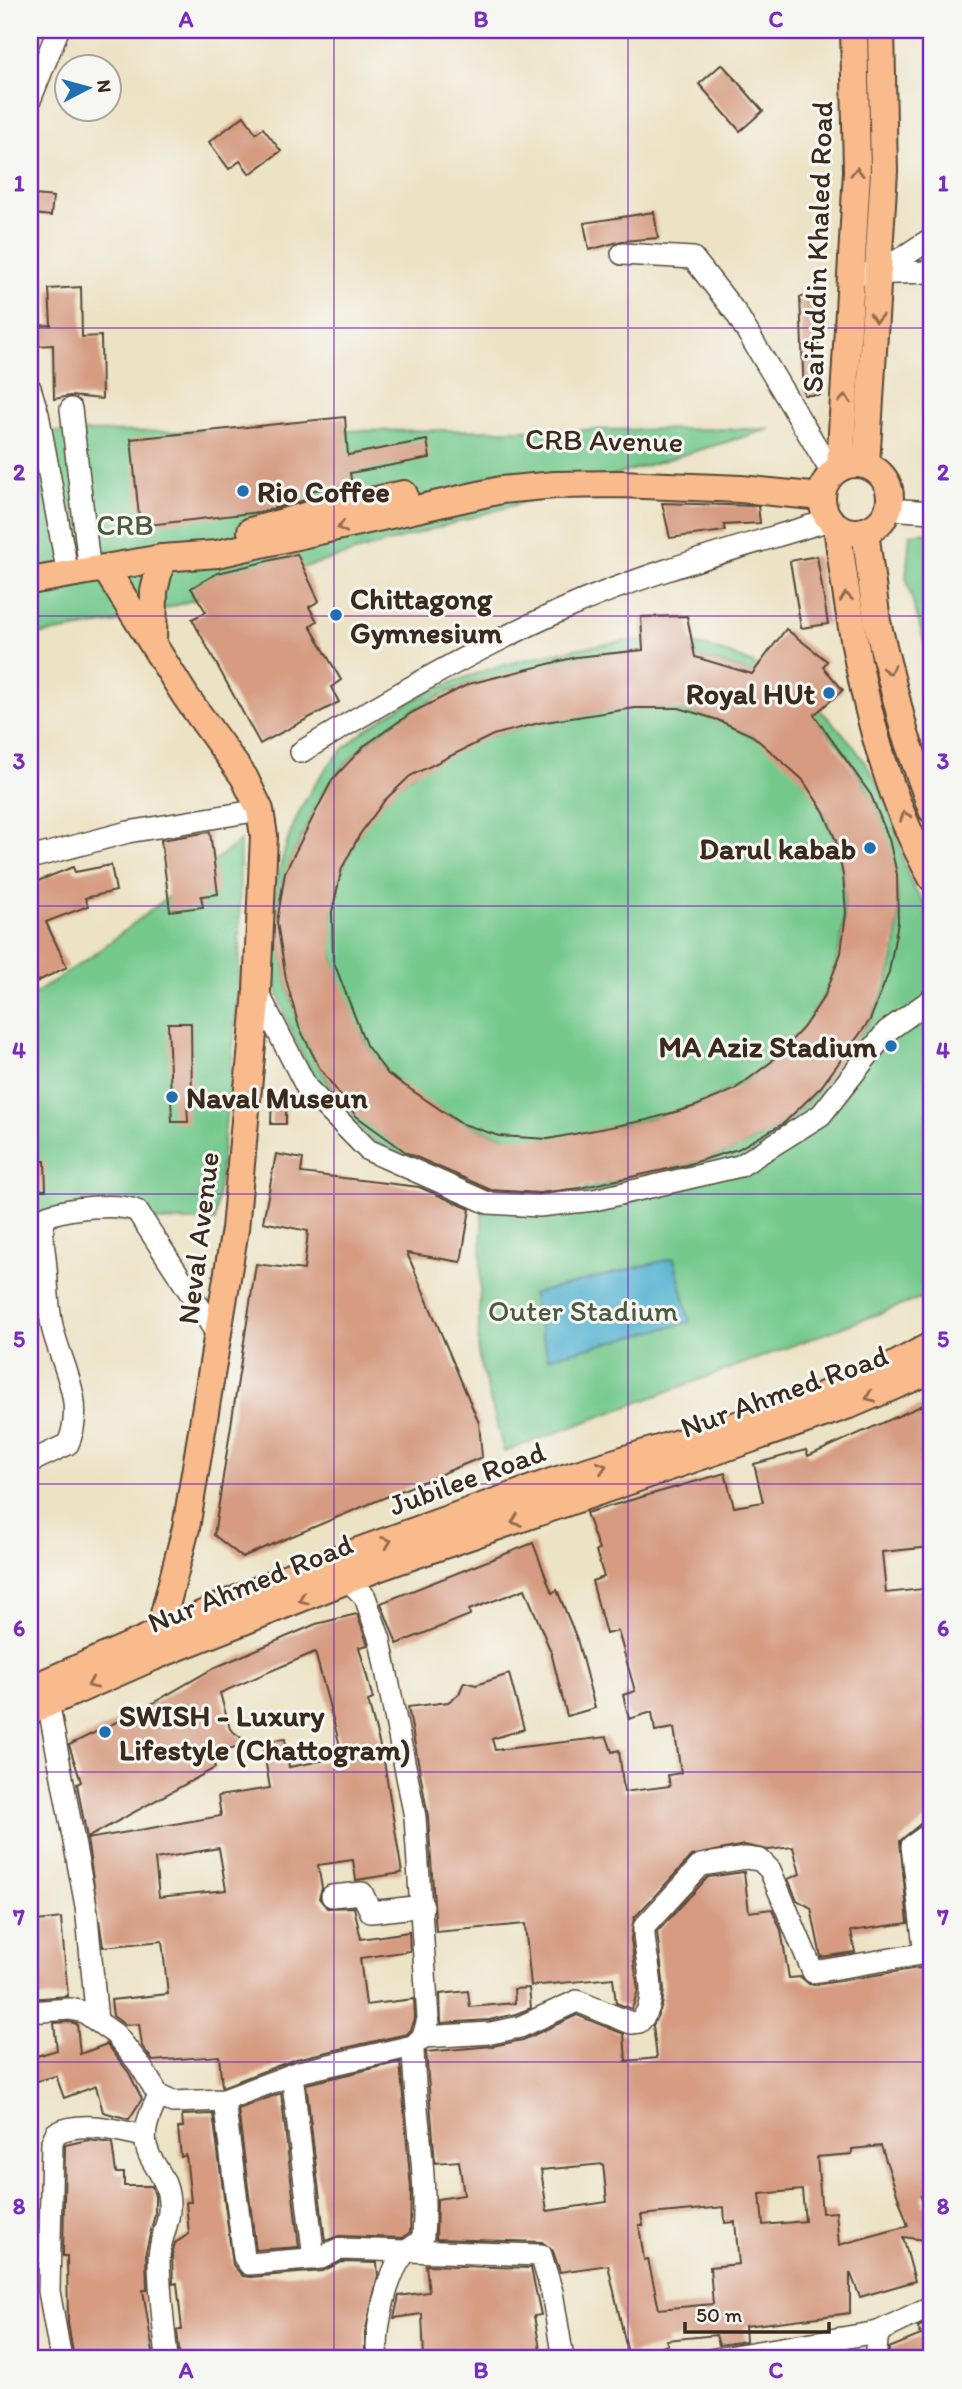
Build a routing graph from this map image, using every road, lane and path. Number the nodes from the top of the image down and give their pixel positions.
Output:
1 (58, 30) edge
2 (854, 30) edge
3 (881, 30) edge
4 (35, 76) edge
5 (30, 100) edge
6 (932, 237) edge
7 (622, 254) dead end
8 (880, 272) junction
9 (932, 272) edge
10 (853, 275) junction
11 (30, 388) edge
12 (71, 409) dead end
13 (836, 490) junction
14 (888, 509) junction
15 (932, 512) edge
16 (864, 531) junction
17 (173, 557) junction
18 (87, 569) junction
19 (30, 581) edge
20 (153, 643) junction
21 (301, 752) dead end
22 (260, 810) junction
23 (932, 810) edge
24 (30, 858) edge
25 (932, 878) edge
26 (257, 991) junction
27 (932, 999) edge
28 (219, 1337) junction
29 (932, 1345) edge
30 (932, 1370) edge
31 (30, 1462) edge
32 (349, 1580) junction
33 (155, 1647) junction
34 (36, 1701) edge
35 (932, 1832) edge
36 (332, 1896) dead end
37 (423, 1906) junction
38 (929, 1954) edge
39 (30, 2012) edge
40 (97, 2021) junction
41 (418, 2042) junction
42 (292, 2074) junction
43 (159, 2096) junction
44 (224, 2100) junction
45 (144, 2136) junction
46 (39, 2213) edge
47 (404, 2253) junction
48 (314, 2259) junction
49 (932, 2306) edge
50 (878, 2332) junction
51 (61, 2359) edge
52 (167, 2359) edge
53 (378, 2359) edge
54 (563, 2359) edge
55 (715, 2359) edge
56 (876, 2359) edge

1 - 4 street
10 -> 2 main road, Saifuddin Khaled Road
3 - 8 main road, Saifuddin Khaled Road
4 - 5 street
6 - 8 street
7 - 13 street
8 - 9 street
8 - 10 street
8 -> 13 main road, Saifuddin Khaled Road
13 -> 10 main road, Saifuddin Khaled Road
11 - 18 street
12 - 18 street
13 - 14 main road
13 - 16 main road
13 - 17 main road, CRB Avenue
13 - 21 street
25 -> 13 main road, Saifuddin Khaled Road
14 - 15 street
14 - 16 main road
16 -> 23 main road
17 - 18 main road, CRB Avenue
17 - 20 main road
18 - 19 main road, CRB Avenue
18 - 20 main road, Neval Avenue
20 - 22 main road, Neval Avenue
22 - 24 street
22 - 26 main road, Neval Avenue
26 - 27 street
26 - 28 main road, Neval Avenue
28 - 31 street
28 - 33 main road, Neval Avenue
33 -> 29 main road, Jubilee Road
30 -> 32 main road, Nur Ahmed Road
32 -> 33 main road, Nur Ahmed Road
32 - 37 street
33 - 34 main road, Jubilee Road
34 - 40 street
35 - 38 street
36 - 37 street
37 - 41 street
38 - 41 street
39 - 40 street
40 - 43 street
41 - 42 street
41 - 47 street
42 - 44 street
42 - 48 street
43 - 44 street
43 - 45 street
44 - 48 street
45 - 46 street
45 - 52 street
46 - 51 street
47 - 48 street
47 - 53 street
47 - 54 street
49 - 50 street
50 - 55 street
50 - 56 street

